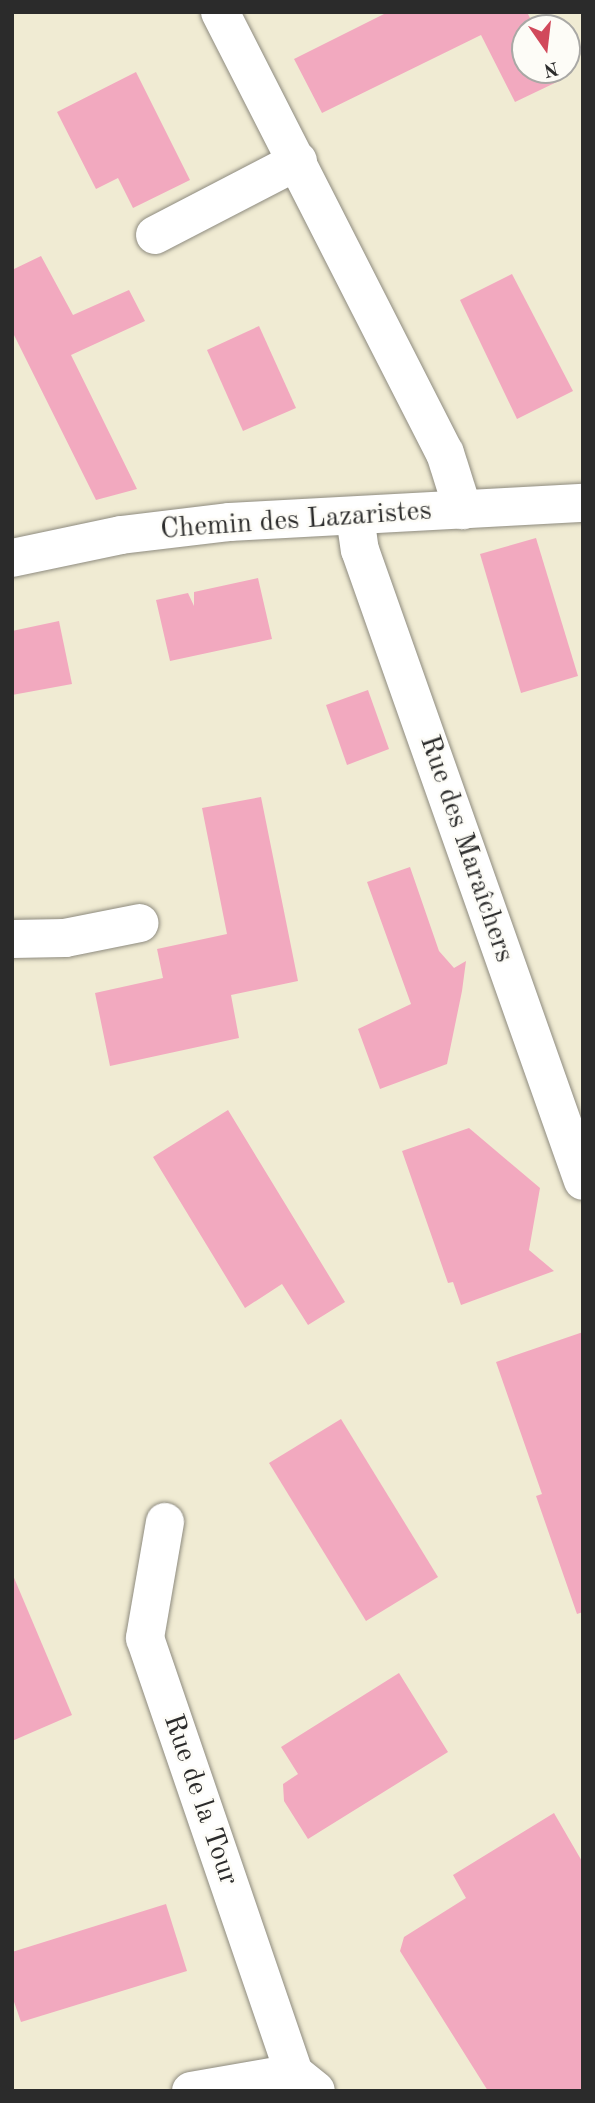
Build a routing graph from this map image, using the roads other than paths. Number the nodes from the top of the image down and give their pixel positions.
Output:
1 (220, 12) edge
2 (298, 161) junction
3 (155, 235) dead end
4 (583, 503) edge
5 (463, 510) junction
6 (355, 516) junction
7 (12, 558) edge
8 (140, 923) dead end
9 (12, 939) edge
10 (583, 1181) edge
11 (165, 1522) dead end
12 (305, 2082) edge
13 (191, 2091) edge

1 - 2 street
2 - 3 street
2 - 5 street
4 - 5 street, Chemin des Lazaristes
5 - 6 street, Chemin des Lazaristes
6 - 7 street, Chemin des Lazaristes
6 - 10 street, Rue des Maraîchers
8 - 9 street
11 - 12 street, Rue de la Tour
12 - 13 street, Rue de la Tour

